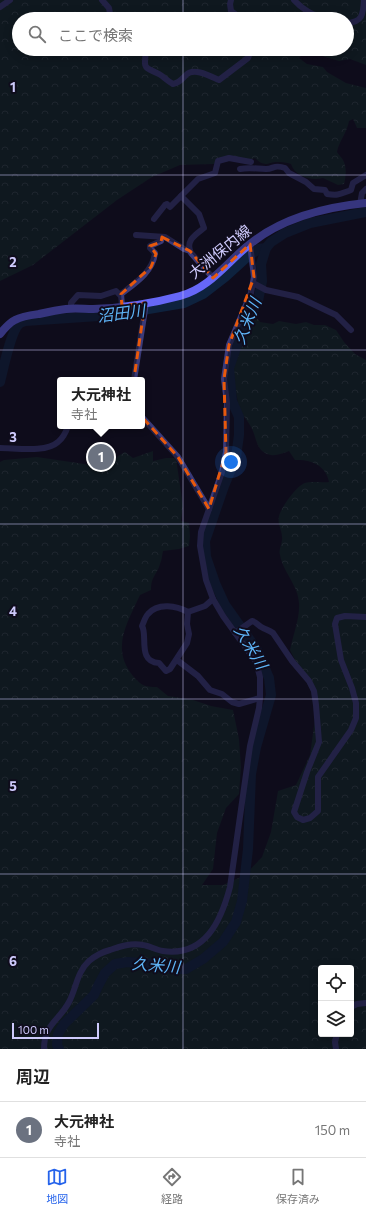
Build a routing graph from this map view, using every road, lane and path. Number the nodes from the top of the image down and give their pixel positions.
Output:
1 (10, 0) edge
2 (102, 0) edge
3 (231, 0) edge
4 (294, 0) edge
5 (364, 0) edge
6 (0, 7) edge
7 (110, 12) edge
8 (232, 12) edge
9 (307, 12) edge
10 (354, 23) edge
11 (145, 56) edge
12 (249, 56) edge
13 (251, 162) dead end
14 (240, 169) dead end
15 (366, 175) edge
16 (366, 188) edge
17 (181, 196) junction
18 (363, 203) edge
19 (154, 219) dead end
20 (136, 236) dead end
21 (162, 237) junction
22 (251, 245) junction
23 (190, 251) junction
24 (213, 278) junction
25 (253, 283) junction
26 (121, 296) junction
27 (145, 304) junction
28 (122, 306) junction
29 (71, 309) junction
30 (2, 329) edge
31 (351, 330) dead end
32 (134, 377) edge
33 (145, 420) edge
34 (67, 429) edge
35 (0, 448) edge
36 (209, 509) junction
37 (213, 599) junction
38 (188, 612) junction
39 (366, 617) edge
40 (236, 632) junction
41 (177, 660) junction
42 (260, 698) junction
43 (366, 1003) edge
44 (354, 1006) edge
45 (336, 1037) edge
46 (44, 1049) edge
47 (336, 1049) edge

1 - 6 street
2 - 7 street
3 - 8 street
4 - 9 street
5 - 10 street
11 - 12 street
13 - 17 street
14 - 15 street
16 - 18 street
17 - 19 street
17 - 23 street
18 - 22 main road, 大洲保内線
20 - 21 street
21 - 23 street
21 - 26 street
22 - 24 main road, 大洲保内線
22 - 25 street
23 - 24 street
24 - 27 main road, 大洲保内線
25 - 31 street
25 - 36 street
26 - 28 street
26 - 29 street
27 - 28 main road, 大洲保内線
27 - 32 street
28 - 29 main road, 大洲保内線
29 - 30 main road, 大洲保内線
33 - 36 street
34 - 35 street
36 - 37 street
37 - 38 street
37 - 40 street
38 - 41 street
38 - 41 street
39 - 40 street
40 - 42 street
41 - 42 street
42 - 46 street
43 - 44 street
45 - 47 street

